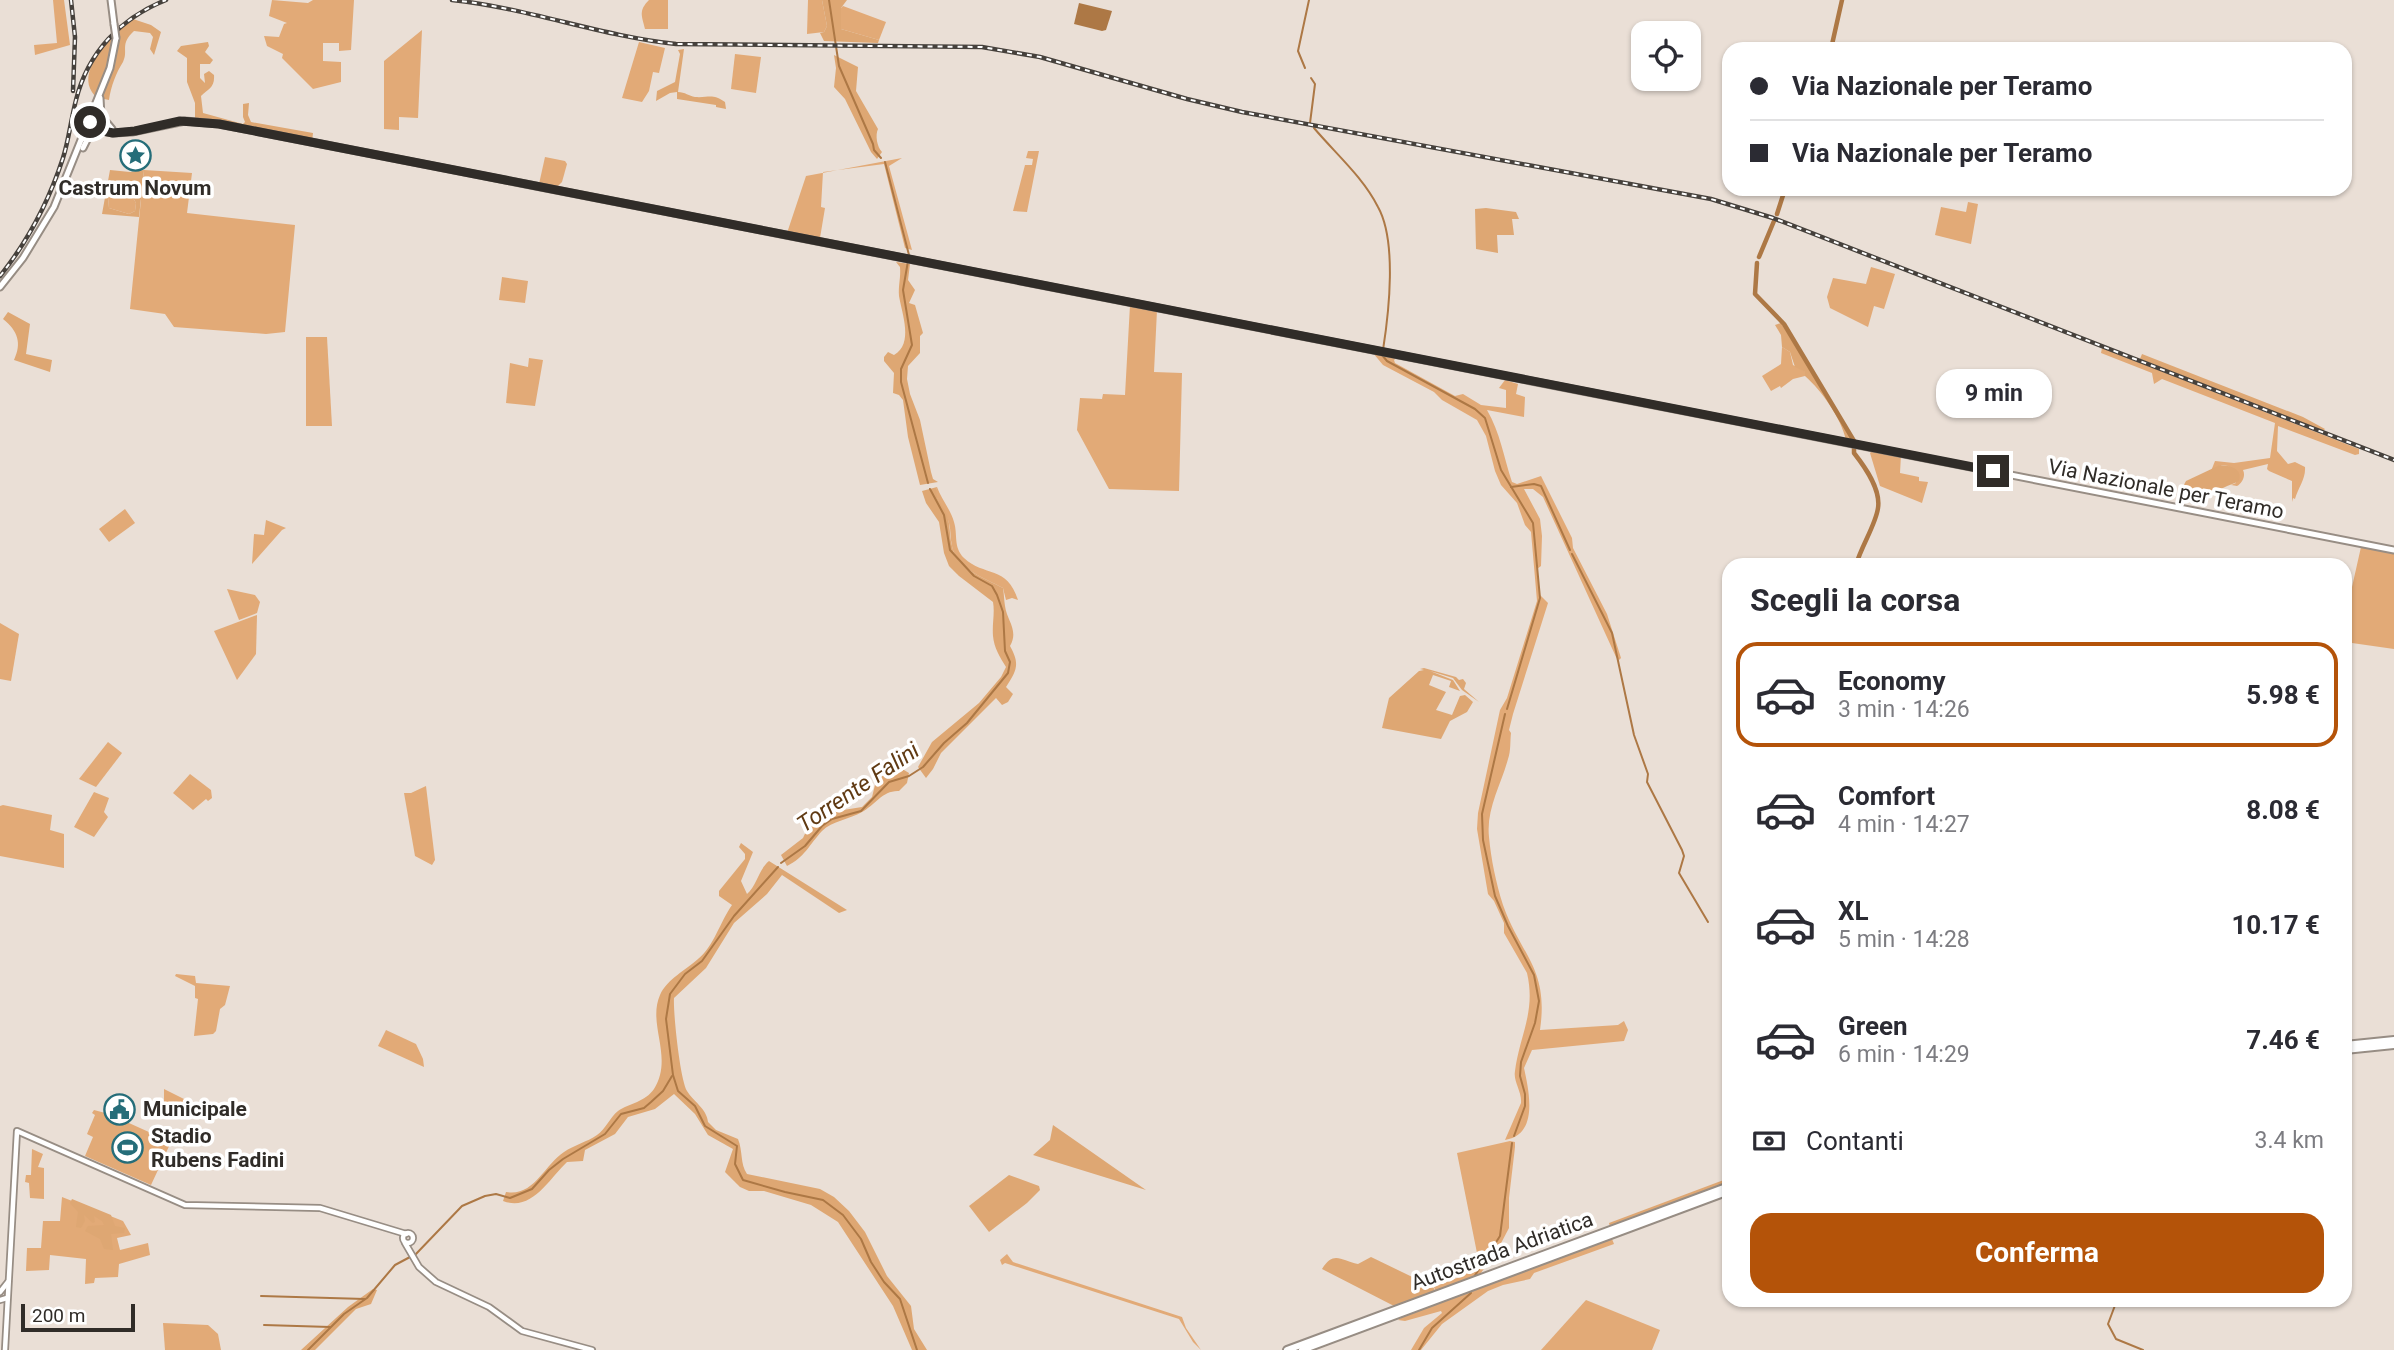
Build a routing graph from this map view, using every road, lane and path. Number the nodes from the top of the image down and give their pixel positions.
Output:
1 (111, 0) edge
2 (100, 96) junction
3 (89, 125) junction
4 (115, 131) junction
5 (103, 132) junction
6 (76, 153) junction
7 (0, 287) edge
8 (2394, 550) edge
9 (2394, 1042) edge
10 (2352, 1046) edge
11 (1722, 1189) edge
12 (1722, 1194) edge
13 (405, 1238) junction
14 (412, 1241) junction
15 (410, 1253) junction
16 (8, 1281) junction
17 (0, 1297) edge
18 (7, 1299) junction
19 (5, 1350) edge
20 (592, 1350) edge
21 (1287, 1350) edge
22 (1302, 1350) edge

1 - 2 main road, bridge
2 - 3 main road
2 - 4 main road
3 - 4 main road, Via Nazionale per Teramo
3 - 5 main road, Via Nazionale per Teramo
3 - 6 main road
4 - 5 main road, Via Nazionale per Teramo
4 - 8 main road, Via Nazionale per Teramo
5 - 6 main road
6 - 7 main road
9 - 10 highway
11 - 21 highway, Autostrada Adriatica
12 - 22 highway, Autostrada Adriatica
13 - 14 main road
13 - 14 main road
13 - 15 main road
13 - 16 main road
14 - 15 main road
15 - 20 main road
16 - 17 main road
16 - 18 main road
17 - 18 main road
17 - 18 main road
18 - 19 main road

